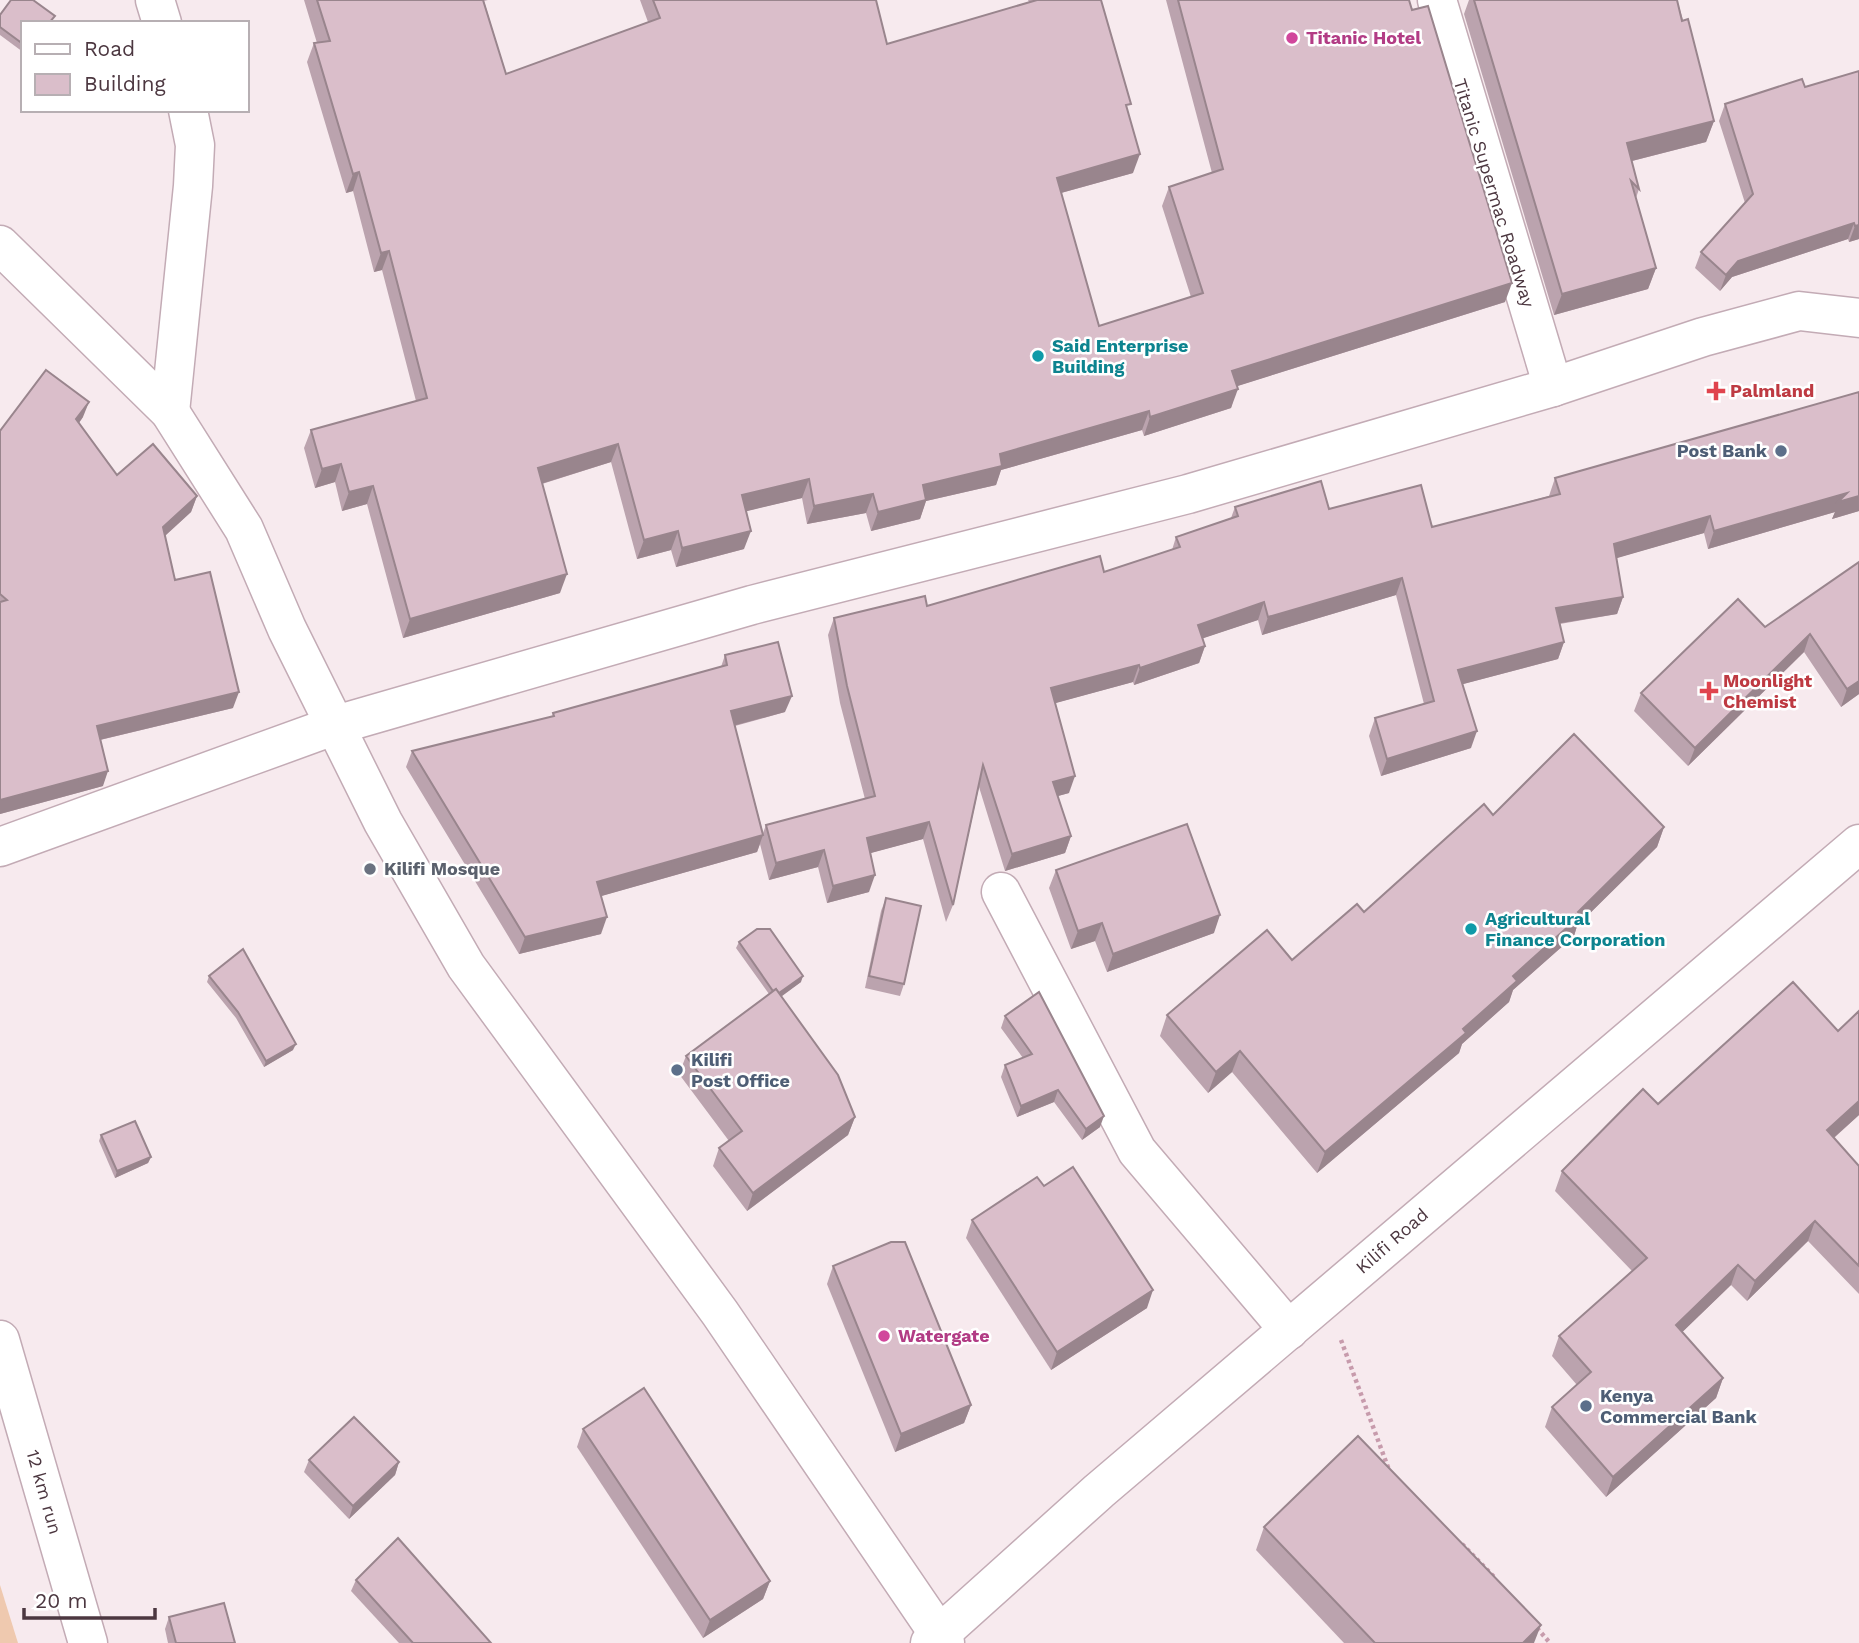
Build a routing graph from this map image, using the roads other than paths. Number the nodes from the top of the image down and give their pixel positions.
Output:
1 (155, 0) edge
2 (1437, 0) edge
3 (161, 21) edge
4 (188, 112) edge
5 (0, 246) edge
6 (1859, 318) edge
7 (1553, 387) junction
8 (170, 412) junction
9 (336, 725) junction
10 (1859, 844) edge
11 (0, 847) edge
12 (1001, 892) dead end
13 (1289, 1330) junction
14 (0, 1340) edge
15 (938, 1640) edge
16 (88, 1643) edge

1 - 3 street
2 - 7 street, Titanic Supermac Roadway
4 - 8 street
5 - 8 street
6 - 7 street
7 - 9 street
8 - 9 street
9 - 11 street
9 - 15 street
10 - 13 street, Kilifi Road
12 - 13 street
13 - 15 street, Kilifi Road
14 - 16 street, 12 km run

